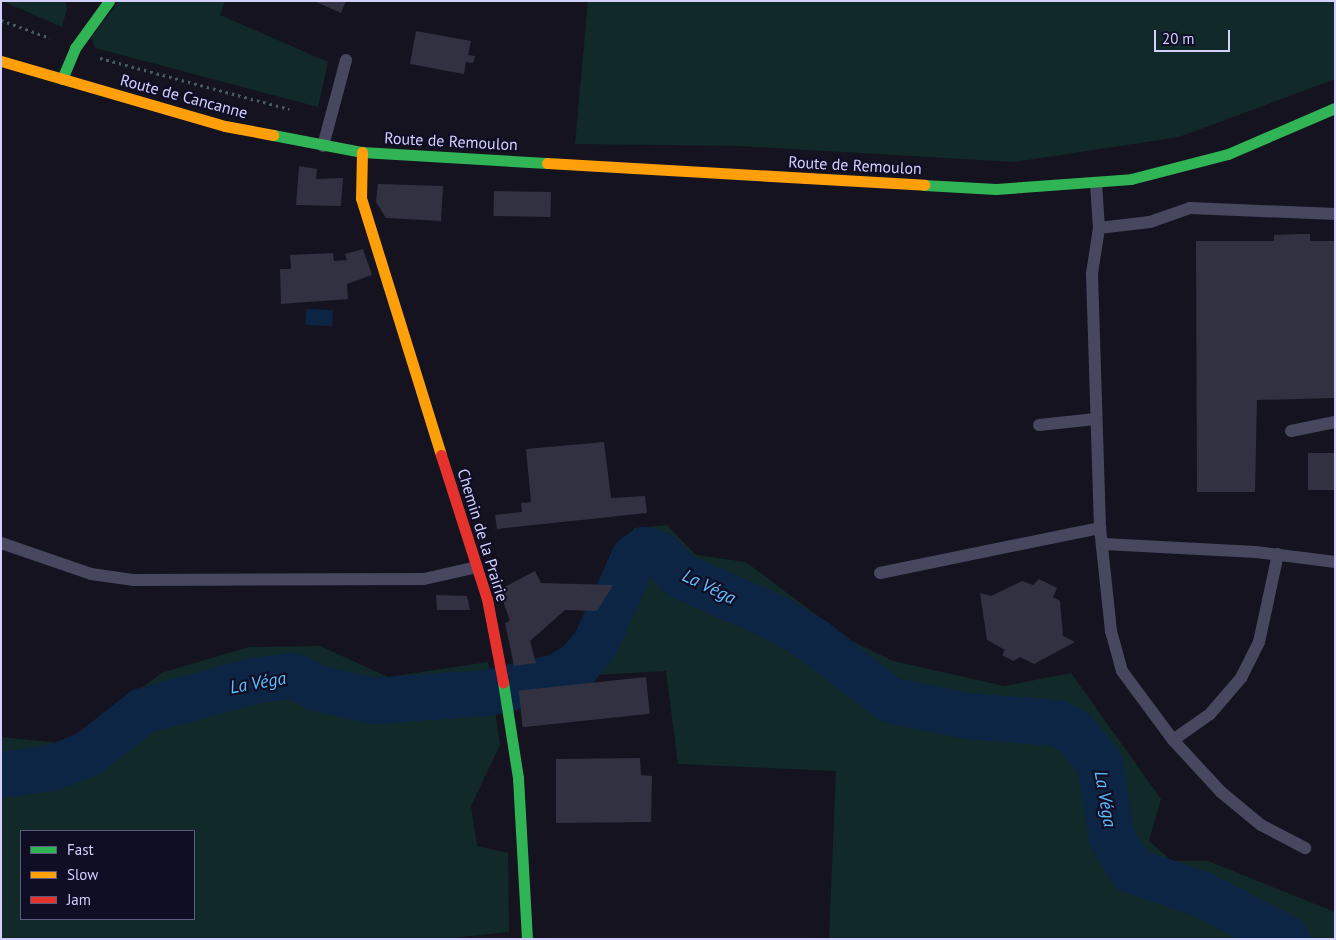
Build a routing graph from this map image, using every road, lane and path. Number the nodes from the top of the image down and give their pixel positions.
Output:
1 (109, 1) edge
2 (1, 20) edge
3 (75, 48) junction
4 (346, 60) dead end
5 (1, 61) edge
6 (62, 79) junction
7 (1335, 108) edge
8 (327, 118) junction
9 (323, 146) junction
10 (362, 152) junction
11 (1096, 183) junction
12 (1335, 214) edge
13 (1099, 228) junction
14 (1096, 419) junction
15 (1335, 422) edge
16 (1039, 425) dead end
17 (1291, 431) dead end
18 (1100, 528) junction
19 (1, 543) edge
20 (1104, 544) junction
21 (1278, 554) junction
22 (1335, 562) edge
23 (477, 567) junction
24 (880, 573) dead end
25 (1173, 740) junction
26 (1305, 848) dead end
27 (526, 939) edge

1 - 3 main road
2 - 3 path
3 - 6 main road
3 - 8 path
4 - 8 lane
5 - 6 main road, Route de Cancanne
6 - 9 main road, Route de Cancanne
7 - 11 main road, Route de Remoulon
8 - 9 lane
9 - 10 main road, Route de Cancanne
10 - 11 main road, Route de Remoulon
10 - 23 main road, Chemin de la Prairie
11 - 13 lane
12 - 13 lane
13 - 14 lane
14 - 16 lane
14 - 18 lane
15 - 17 lane
18 - 20 lane
18 - 24 lane
19 - 23 lane
20 - 21 lane
20 - 25 lane
21 - 22 lane
21 - 25 lane
23 - 27 main road, Chemin de la Prairie
25 - 26 lane

